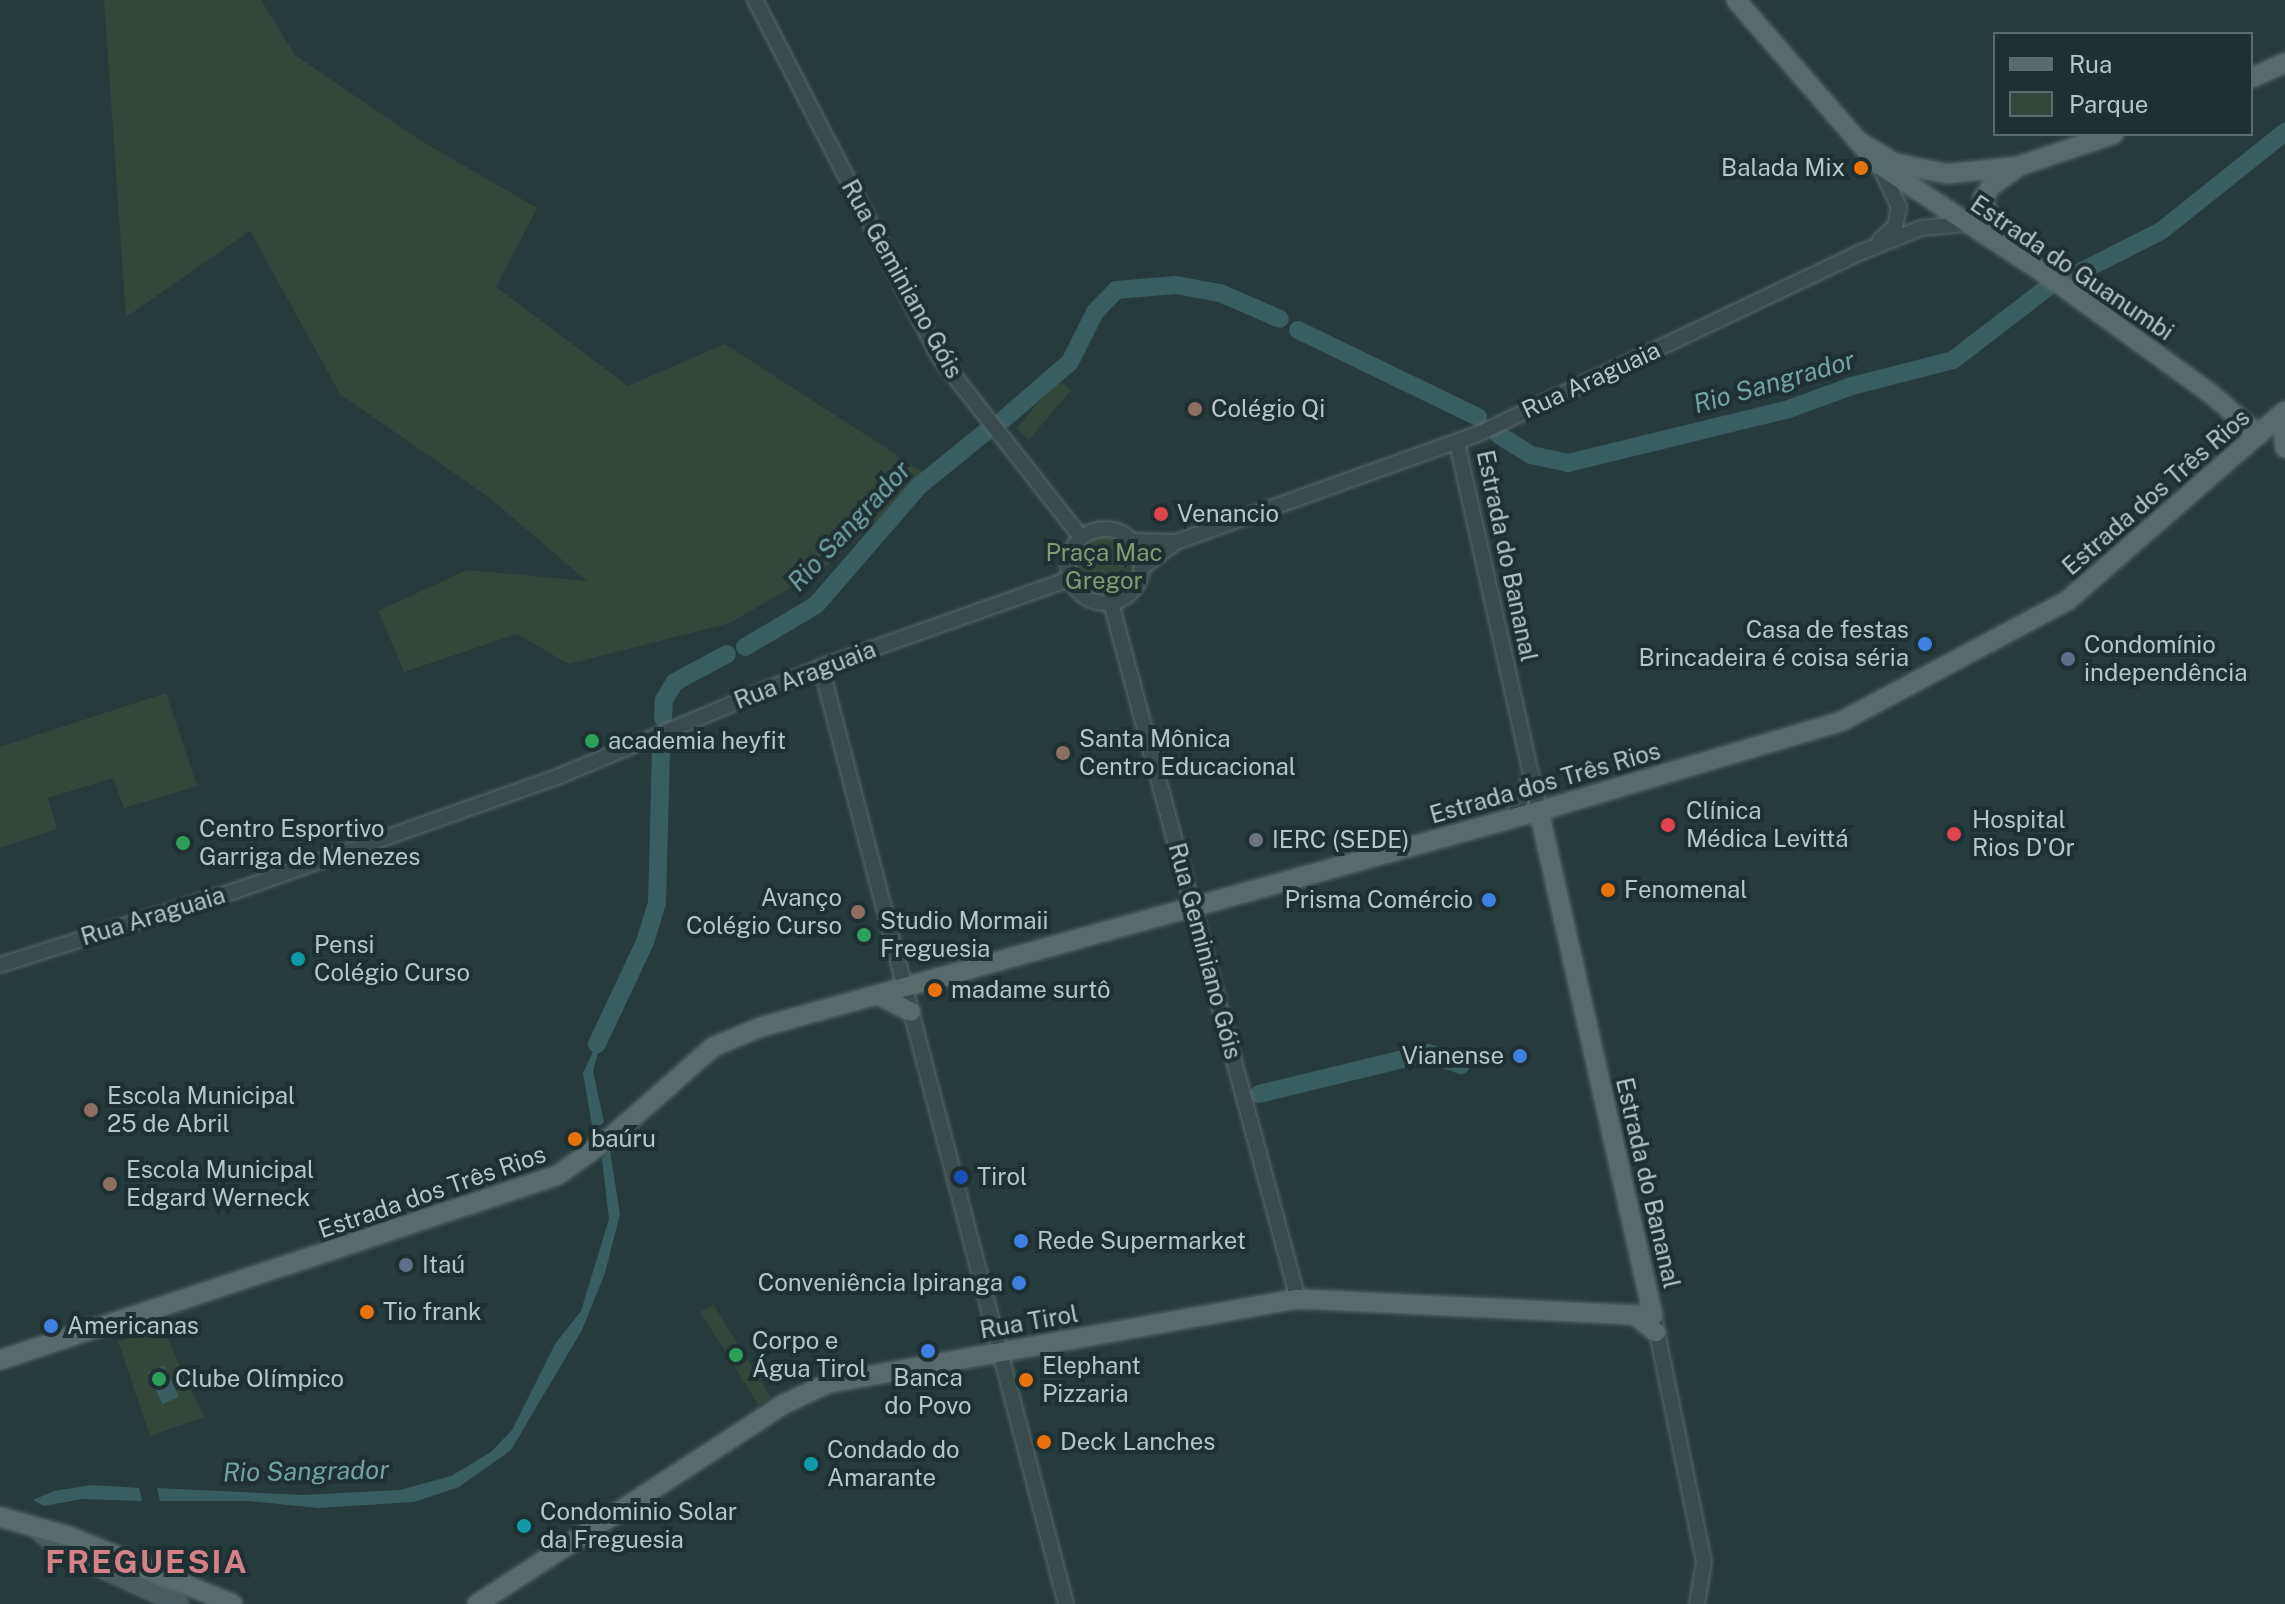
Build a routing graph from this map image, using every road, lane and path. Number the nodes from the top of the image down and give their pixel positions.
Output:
1 (755, 0) edge
2 (1736, 0) edge
3 (2285, 63) edge
4 (2253, 77) edge
5 (2108, 136) edge
6 (1858, 141) junction
7 (1879, 165) junction
8 (2019, 166) junction
9 (1964, 224) junction
10 (1997, 242) junction
11 (1864, 251) junction
12 (2284, 411) edge
13 (2239, 416) junction
14 (2259, 435) junction
15 (1457, 443) junction
16 (2285, 448) edge
17 (2223, 465) junction
18 (1081, 537) junction
19 (1132, 541) junction
20 (1176, 542) junction
21 (1142, 568) junction
22 (1069, 579) junction
23 (1111, 603) junction
24 (821, 667) junction
25 (1531, 774) junction
26 (1539, 811) junction
27 (1513, 818) junction
28 (1193, 906) junction
29 (0, 965) edge
30 (905, 987) junction
31 (878, 995) junction
32 (911, 1012) junction
33 (1644, 1274) junction
34 (1298, 1299) junction
35 (1614, 1313) junction
36 (1648, 1321) junction
37 (1001, 1351) junction
38 (0, 1360) edge
39 (0, 1517) edge
40 (39, 1531) junction
41 (179, 1604) edge
42 (233, 1604) edge
43 (477, 1604) edge
44 (1066, 1604) edge
45 (1697, 1604) edge

1 - 18 street, Rua Geminiano Góis
2 - 6 main road, Estrada do Guanumbi
3 - 4 main road
5 - 8 main road
6 - 7 main road, Estrada do Guanumbi
6 - 8 main road
7 - 9 main road, Estrada do Guanumbi
7 - 11 street, Rua Araguaia
8 - 10 main road
9 - 10 main road, Estrada do Guanumbi
9 - 11 street, Rua Araguaia
10 - 13 main road, Estrada do Guanumbi
11 - 15 street, Rua Araguaia
12 - 13 main road
12 - 14 main road, Estrada dos Três Rios
12 - 16 main road
13 - 14 main road, Estrada do Guanumbi
13 - 17 main road
14 - 17 main road, Estrada dos Três Rios
15 - 20 street, Rua Araguaia
15 - 25 street, Estrada do Bananal
17 - 26 main road, Estrada dos Três Rios
18 - 19 street
18 - 22 street
19 - 20 street, Rua Araguaia
19 - 21 street
20 - 21 street, Rua Araguaia
21 - 23 street
22 - 23 street
22 - 24 street, Rua Araguaia
23 - 28 street, Rua Geminiano Góis
24 - 29 street, Rua Araguaia
24 - 30 street
25 - 26 street, Estrada do Bananal
25 - 27 street
26 - 27 main road, Estrada dos Três Rios
26 - 33 main road, Estrada do Bananal
27 - 28 main road, Estrada dos Três Rios
28 - 30 main road, Estrada dos Três Rios
28 - 34 street, Rua Geminiano Góis
30 - 31 main road, Estrada dos Três Rios
30 - 32 street
31 - 32 main road
31 - 38 main road, Estrada dos Três Rios
32 - 37 street
33 - 35 main road
33 - 36 main road, Estrada do Bananal
34 - 35 main road, Rua Tirol
34 - 37 main road, Rua Tirol
35 - 36 main road, Rua Tirol
36 - 45 street, Estrada do Bananal
37 - 43 main road, Rua Tirol
37 - 44 street
39 - 40 main road
40 - 41 main road
40 - 42 main road

